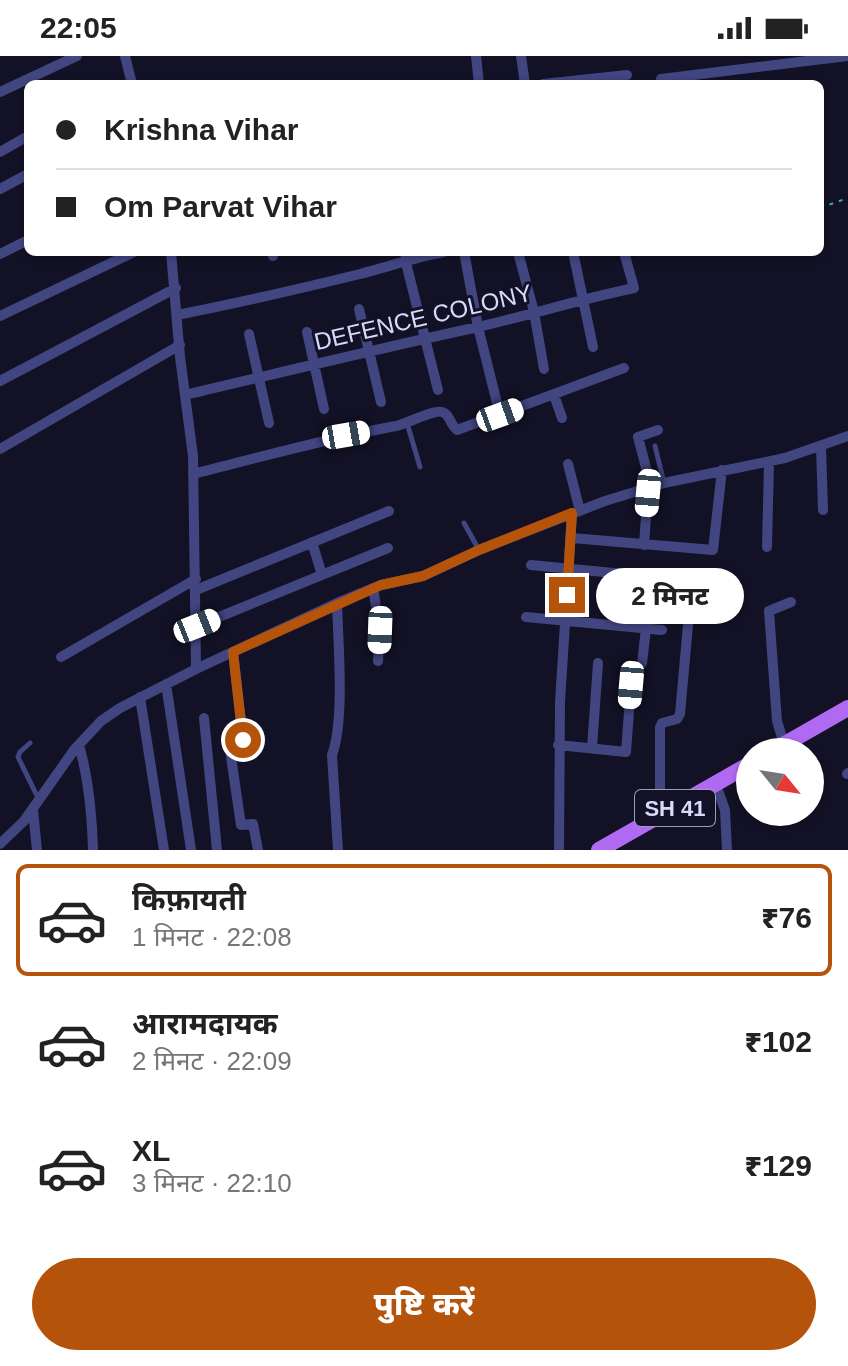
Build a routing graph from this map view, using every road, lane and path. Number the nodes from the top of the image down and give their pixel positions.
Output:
1 (77, 56) edge
2 (125, 56) edge
3 (476, 56) edge
4 (521, 56) edge
5 (848, 57) edge
6 (627, 75) dead end
7 (661, 79) dead end
8 (26, 80) edge
9 (128, 80) edge
10 (479, 80) edge
11 (524, 80) edge
12 (580, 80) edge
13 (24, 81) edge
14 (0, 92) edge
15 (24, 138) edge
16 (0, 152) edge
17 (24, 176) edge
18 (0, 189) edge
19 (848, 198) edge
20 (824, 207) edge
21 (24, 242) edge
22 (0, 254) edge
23 (126, 256) edge
24 (172, 256) edge
25 (422, 256) edge
26 (465, 256) edge
27 (519, 256) edge
28 (574, 256) edge
29 (625, 256) edge
30 (405, 259) junction
31 (176, 288) junction
32 (582, 299) junction
33 (359, 309) dead end
34 (534, 312) junction
35 (177, 315) junction
36 (0, 316) edge
37 (478, 327) junction
38 (307, 332) dead end
39 (249, 334) dead end
40 (424, 337) junction
41 (180, 345) junction
42 (593, 347) dead end
43 (370, 353) junction
44 (314, 363) junction
45 (624, 368) dead end
46 (544, 369) dead end
47 (259, 377) junction
48 (0, 381) edge
49 (438, 390) dead end
50 (185, 395) junction
51 (554, 395) junction
52 (381, 402) dead end
53 (324, 409) dead end
54 (500, 415) junction
55 (562, 418) dead end
56 (269, 423) dead end
57 (407, 423) junction
58 (658, 430) dead end
59 (848, 436) edge
60 (655, 446) dead end
61 (821, 447) junction
62 (0, 449) edge
63 (769, 462) junction
64 (568, 464) dead end
65 (420, 467) dead end
66 (722, 470) junction
67 (193, 474) junction
68 (664, 483) junction
69 (650, 488) junction
70 (823, 510) dead end
71 (389, 511) dead end
72 (576, 512) junction
73 (464, 523) dead end
74 (572, 538) junction
75 (312, 542) junction
76 (644, 545) junction
77 (767, 547) dead end
78 (388, 548) dead end
79 (479, 550) junction
80 (531, 565) dead end
81 (569, 569) junction
82 (322, 575) junction
83 (665, 578) dead end
84 (196, 584) junction
85 (373, 588) junction
86 (791, 602) dead end
87 (337, 603) junction
88 (526, 617) dead end
89 (565, 622) junction
90 (688, 625) dead end
91 (197, 626) junction
92 (646, 629) junction
93 (662, 630) dead end
94 (233, 652) junction
95 (61, 657) dead end
96 (378, 661) dead end
97 (598, 663) dead end
98 (642, 663) dead end
99 (196, 669) junction
100 (166, 684) junction
101 (631, 685) dead end
102 (140, 697) junction
103 (848, 708) edge
104 (204, 718) dead end
105 (778, 738) edge
106 (796, 738) edge
107 (30, 743) dead end
108 (229, 743) junction
109 (79, 745) junction
110 (558, 745) junction
111 (207, 746) junction
112 (592, 748) junction
113 (736, 773) edge
114 (716, 785) junction
115 (36, 805) junction
116 (660, 816) junction
117 (0, 844) edge
118 (1, 850) edge
119 (37, 850) edge
120 (93, 850) edge
121 (164, 850) edge
122 (191, 850) edge
123 (217, 850) edge
124 (258, 850) edge
125 (338, 850) edge
126 (559, 850) edge
127 (599, 850) edge
128 (727, 850) edge

1 - 8 street
2 - 9 street
3 - 10 street
4 - 11 street
5 - 7 street
6 - 12 street
13 - 14 street
15 - 16 street
17 - 18 street
19 - 20 path
21 - 22 street
23 - 36 street
24 - 31 street
25 - 30 street
26 - 37 street
27 - 34 street
28 - 32 street
29 - 32 street, DEFENCE COLONY
30 - 35 street
30 - 40 street
31 - 35 street
31 - 48 street
32 - 34 street, DEFENCE COLONY
32 - 42 street
33 - 43 street
34 - 37 street, DEFENCE COLONY
34 - 46 street
35 - 41 street
37 - 40 street, DEFENCE COLONY
37 - 54 street
38 - 44 street
39 - 47 street
40 - 43 street, DEFENCE COLONY
40 - 49 street
41 - 50 street
41 - 62 street
43 - 44 street, DEFENCE COLONY
43 - 52 street
44 - 47 street, DEFENCE COLONY
44 - 53 street
45 - 51 street
47 - 50 street, DEFENCE COLONY
47 - 56 street
50 - 67 street
51 - 54 street
51 - 55 street
54 - 57 street
57 - 65 lane
57 - 67 street
58 - 69 street
59 - 61 street
60 - 68 lane
61 - 63 street
61 - 70 street
63 - 66 street
63 - 77 street
64 - 72 street
66 - 68 street
66 - 76 street
67 - 84 street
68 - 69 street
69 - 72 street
69 - 76 street
71 - 75 street
72 - 74 street
72 - 79 street
73 - 79 lane
74 - 76 street
74 - 81 street
75 - 82 street
75 - 84 street
78 - 82 street
79 - 85 street
80 - 81 street
81 - 83 street
81 - 89 street
82 - 91 street
84 - 91 street
84 - 95 street
85 - 87 street
85 - 96 street
86 - 105 street
87 - 94 street
87 - 125 street
88 - 89 street
89 - 92 street
89 - 110 street
90 - 116 street
91 - 99 street
92 - 93 street
92 - 98 street
94 - 99 street
94 - 108 street
97 - 112 street
99 - 100 street
100 - 102 street
100 - 122 street
101 - 112 street
102 - 109 street
102 - 121 street
103 - 106 main road
104 - 111 street
107 - 115 lane
108 - 111 street
108 - 124 street
109 - 115 street
109 - 120 street
110 - 112 street
110 - 126 street
111 - 123 street
113 - 114 main road, SH 41
114 - 116 main road, SH 41
114 - 128 street
115 - 117 street
115 - 119 street
116 - 127 main road, SH 41
117 - 118 street

